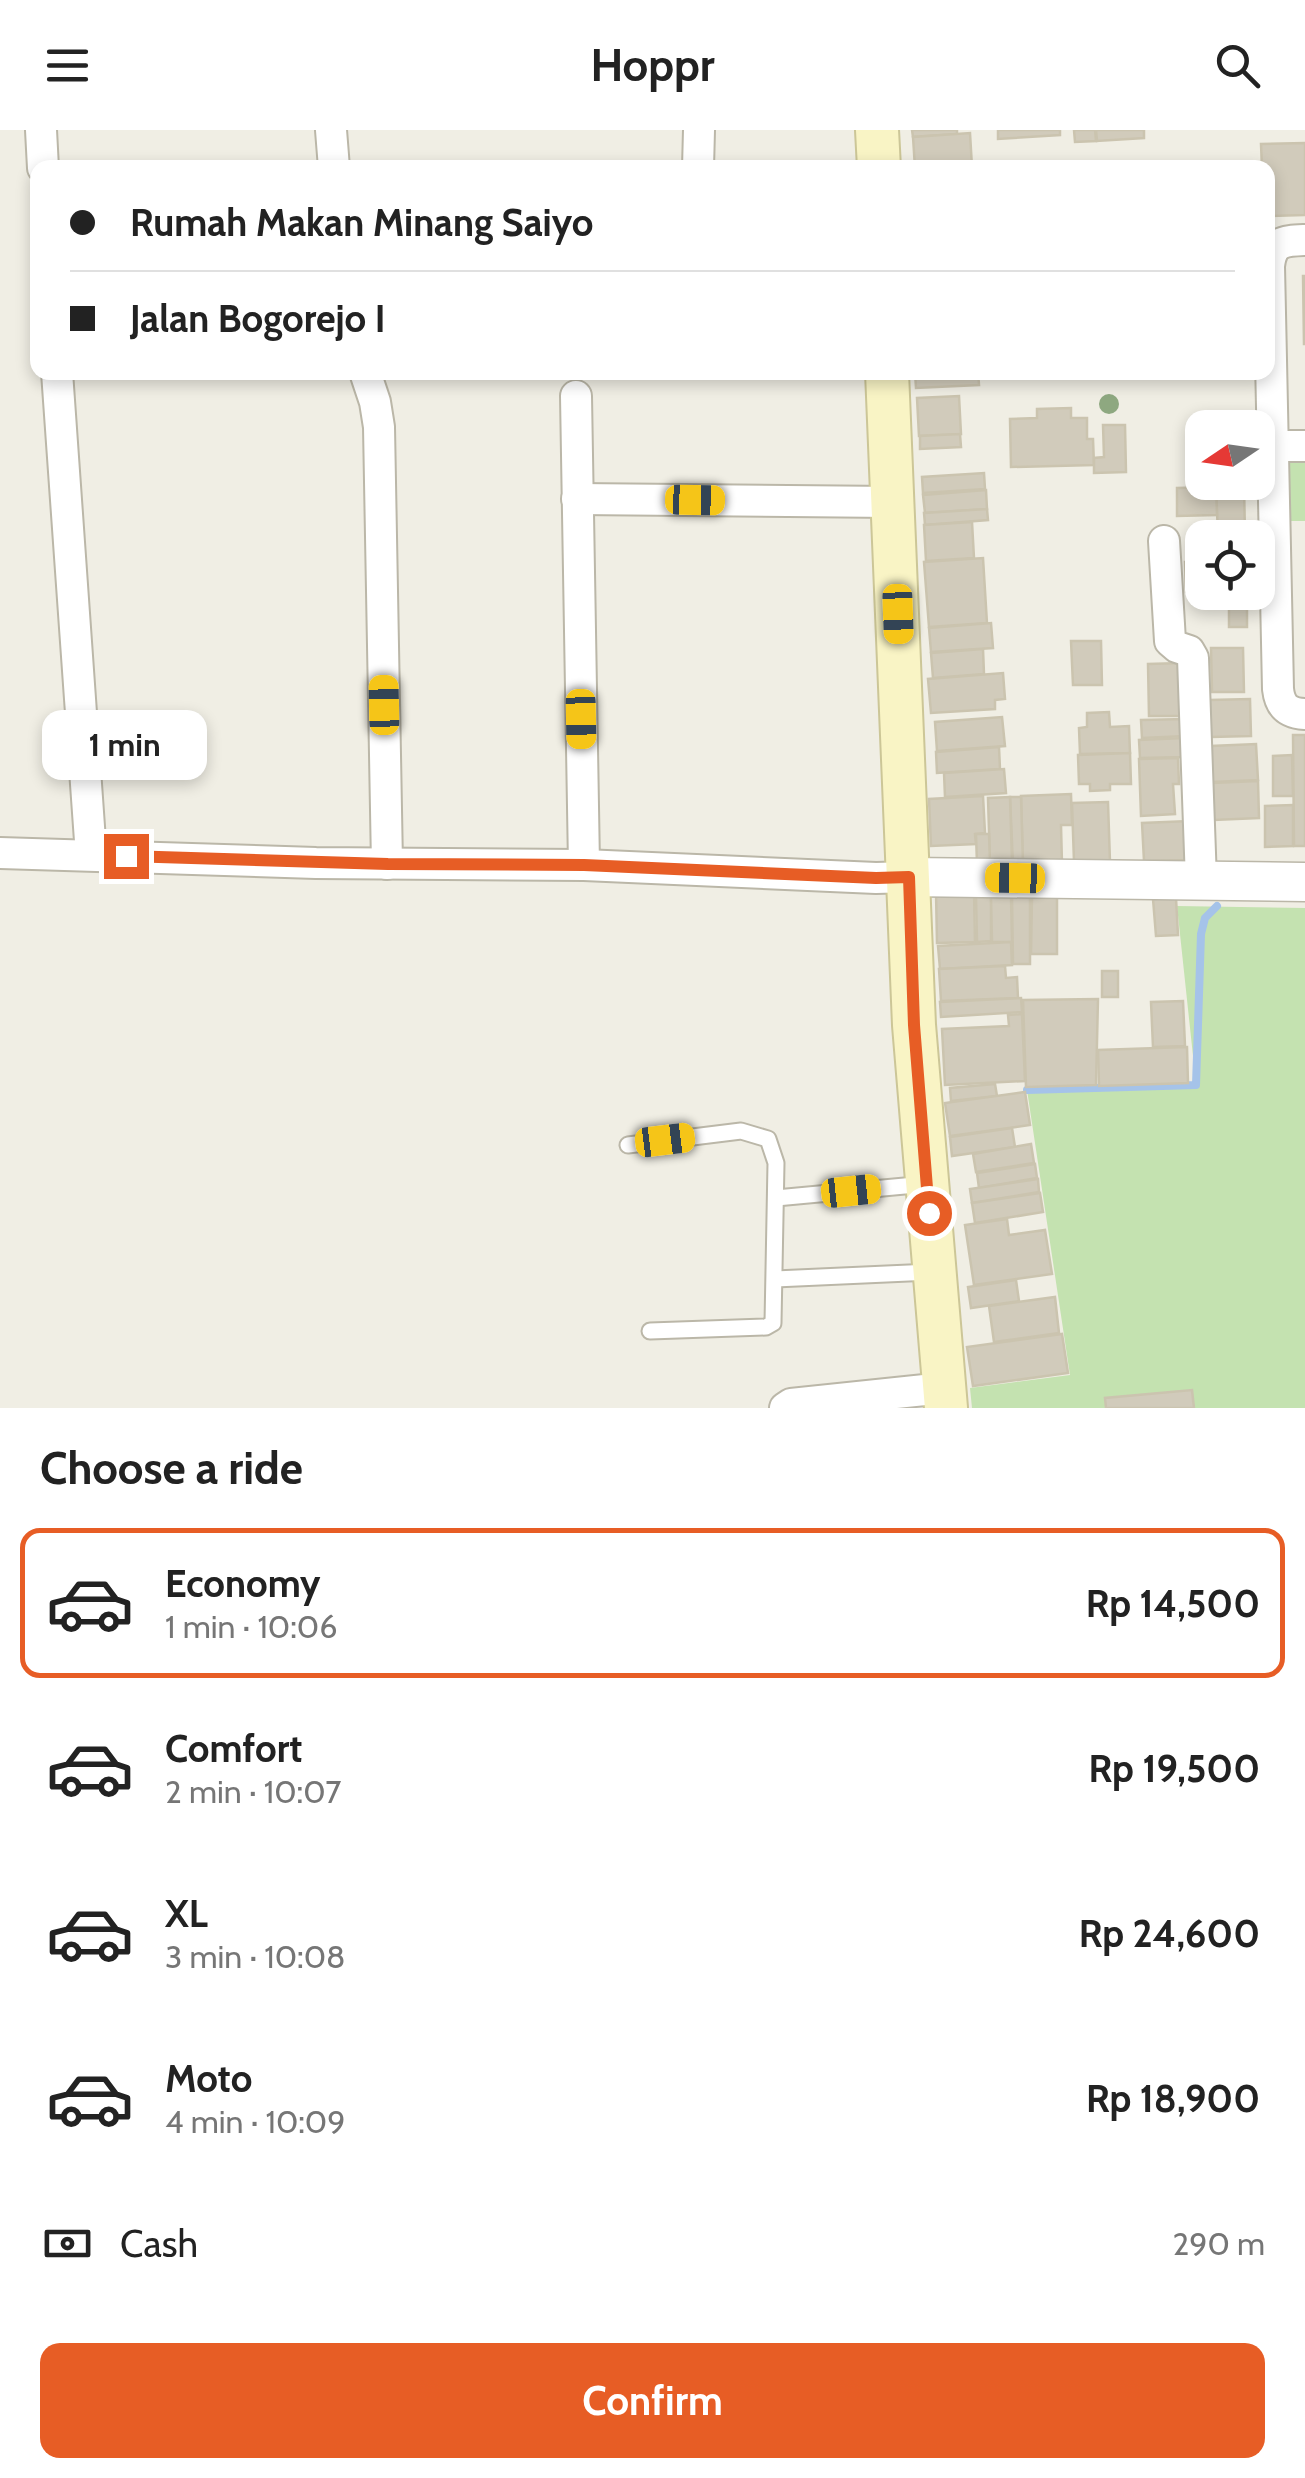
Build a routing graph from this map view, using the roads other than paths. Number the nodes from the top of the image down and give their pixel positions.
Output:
1 (40, 130) edge
2 (331, 130) edge
3 (699, 130) edge
4 (877, 130) edge
5 (42, 160) edge
6 (333, 160) edge
7 (698, 160) edge
8 (879, 160) edge
9 (1299, 240) edge
10 (1275, 248) edge
11 (58, 380) edge
12 (367, 380) edge
13 (888, 380) edge
14 (1272, 380) edge
15 (576, 396) dead end
16 (1272, 410) edge
17 (1275, 446) edge
18 (1305, 446) edge
19 (1275, 456) edge
20 (577, 499) junction
21 (893, 502) junction
22 (1290, 532) edge
23 (1164, 541) dead end
24 (1305, 714) edge
25 (0, 853) edge
26 (91, 855) junction
27 (388, 864) junction
28 (584, 865) junction
29 (909, 877) junction
30 (1201, 881) junction
31 (1305, 882) edge
32 (628, 1145) dead end
33 (926, 1184) junction
34 (776, 1198) junction
35 (934, 1272) junction
36 (775, 1279) junction
37 (650, 1331) dead end
38 (945, 1398) edge
39 (785, 1408) edge

1 - 5 street
2 - 6 street
3 - 7 street
4 - 8 main road
9 - 10 street
11 - 26 street
12 - 27 street
13 - 21 main road
14 - 16 street
15 - 20 street
17 - 18 street
19 - 22 street
20 - 21 street
20 - 28 street
21 - 29 main road
22 - 24 street
23 - 30 street
25 - 26 street
26 - 27 street
27 - 28 street
28 - 29 street
29 - 30 street
29 - 33 main road
30 - 31 street
32 - 34 lane
33 - 34 lane
33 - 35 main road
34 - 36 lane
35 - 36 lane
35 - 38 main road
36 - 37 lane
38 - 39 street

